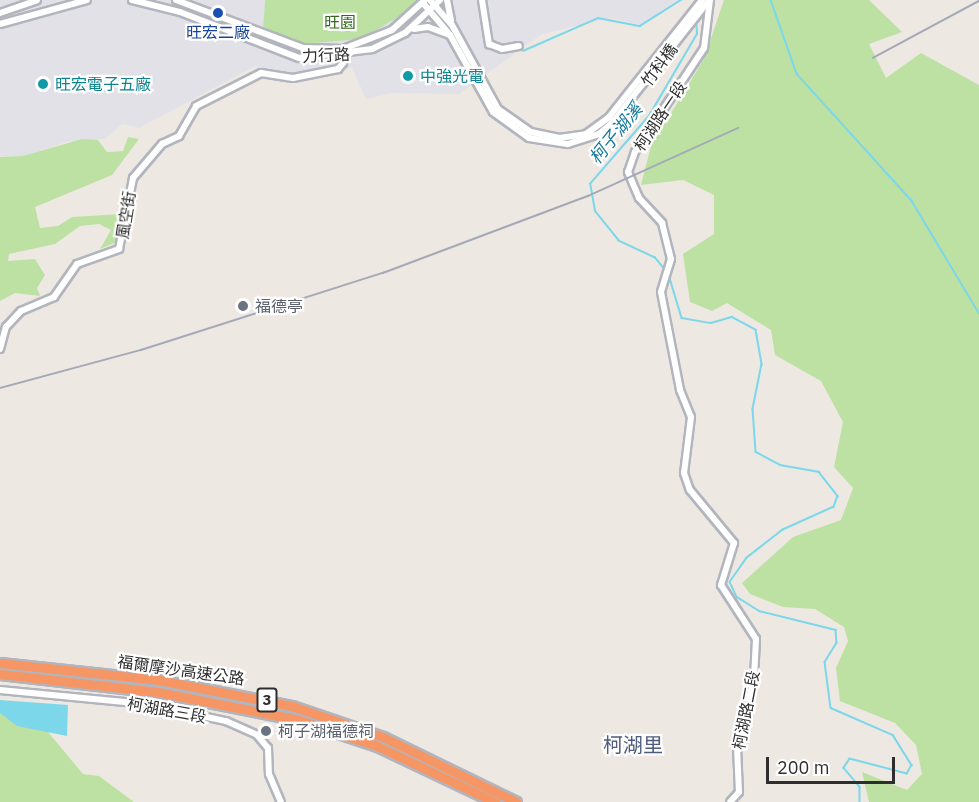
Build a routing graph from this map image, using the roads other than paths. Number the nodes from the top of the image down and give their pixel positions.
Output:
1 (37, 0) edge
2 (87, 0) edge
3 (132, 0) edge
4 (176, 0) edge
5 (430, 0) edge
6 (447, 0) edge
7 (482, 0) edge
8 (702, 0) edge
9 (710, 0) edge
10 (424, 2) edge
11 (438, 3) edge
12 (431, 11) junction
13 (0, 13) edge
14 (0, 24) edge
15 (452, 25) junction
16 (405, 33) junction
17 (450, 35) junction
18 (519, 46) dead end
19 (343, 49) junction
20 (344, 56) junction
21 (671, 259) joint
22 (0, 349) edge
23 (0, 663) edge
24 (0, 674) edge
25 (0, 690) edge
26 (281, 802) edge
27 (495, 802) edge
28 (516, 802) edge
29 (730, 802) edge

1 - 13 street
2 - 14 street
3 - 20 street, 力行路
4 - 19 street, 力行路
5 - 11 street
6 - 15 street
7 - 18 street
8 - 15 street, 竹科橋
9 - 17 street, 竹科橋
9 - 21 street, 柯湖路一段
10 - 12 street, 竹科橋
10 - 19 street, 力行路
11 - 12 street, 力行路
11 - 15 street
12 - 16 street, 力行路
12 - 17 street, 竹科橋
16 - 17 street
16 - 20 street, 力行路
19 - 20 street
20 - 22 street, 風空街
21 - 29 street, 柯湖路二段
23 - 28 highway, 福爾摩沙高速公路 / 3
24 - 27 highway, 福爾摩沙高速公路 / 3
25 - 26 street, 柯湖路三段

